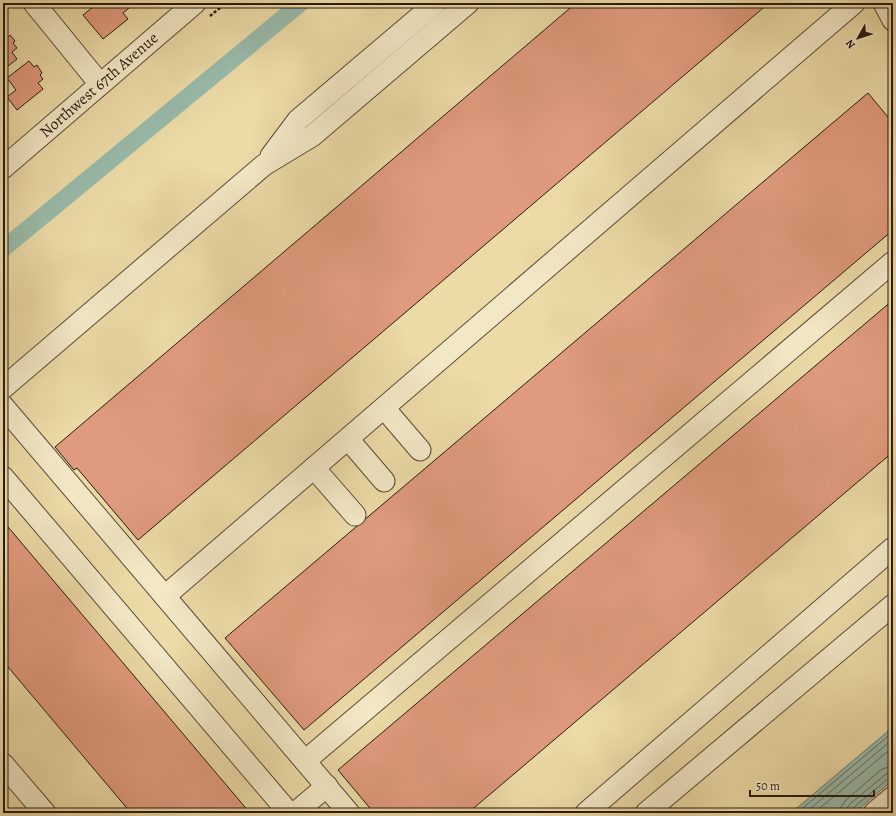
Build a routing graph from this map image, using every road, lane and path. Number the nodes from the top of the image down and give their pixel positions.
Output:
1 (34, 3) edge
2 (195, 3) edge
3 (436, 3) edge
4 (468, 3) edge
5 (854, 3) edge
6 (884, 3) edge
7 (893, 20) edge
8 (100, 84) junction
9 (264, 165) junction
10 (3, 168) edge
11 (893, 262) edge
12 (3, 388) edge
13 (3, 406) edge
14 (384, 408) junction
15 (348, 439) junction
16 (420, 450) dead end
17 (314, 468) junction
18 (3, 477) edge
19 (384, 482) dead end
20 (355, 515) dead end
21 (893, 548) edge
22 (165, 596) junction
23 (893, 605) edge
24 (305, 761) junction
25 (3, 764) edge
26 (326, 786) junction
27 (893, 798) edge
28 (45, 813) edge
29 (289, 813) edge
30 (295, 813) edge
31 (349, 813) edge
32 (586, 813) edge
33 (646, 813) edge
34 (874, 813) edge

1 - 8 street
2 - 8 street, Northwest 67th Avenue
3 - 9 street
4 - 9 street
5 - 14 street
6 - 7 street
8 - 10 street, Northwest 67th Avenue
9 - 12 street
11 - 24 street
13 - 22 street
14 - 15 street
14 - 16 street
15 - 17 street
15 - 19 street
17 - 20 street
17 - 22 street
18 - 29 street
21 - 32 street
22 - 24 street
23 - 33 street
24 - 26 street
25 - 28 street
26 - 30 street
26 - 31 street
27 - 34 street

